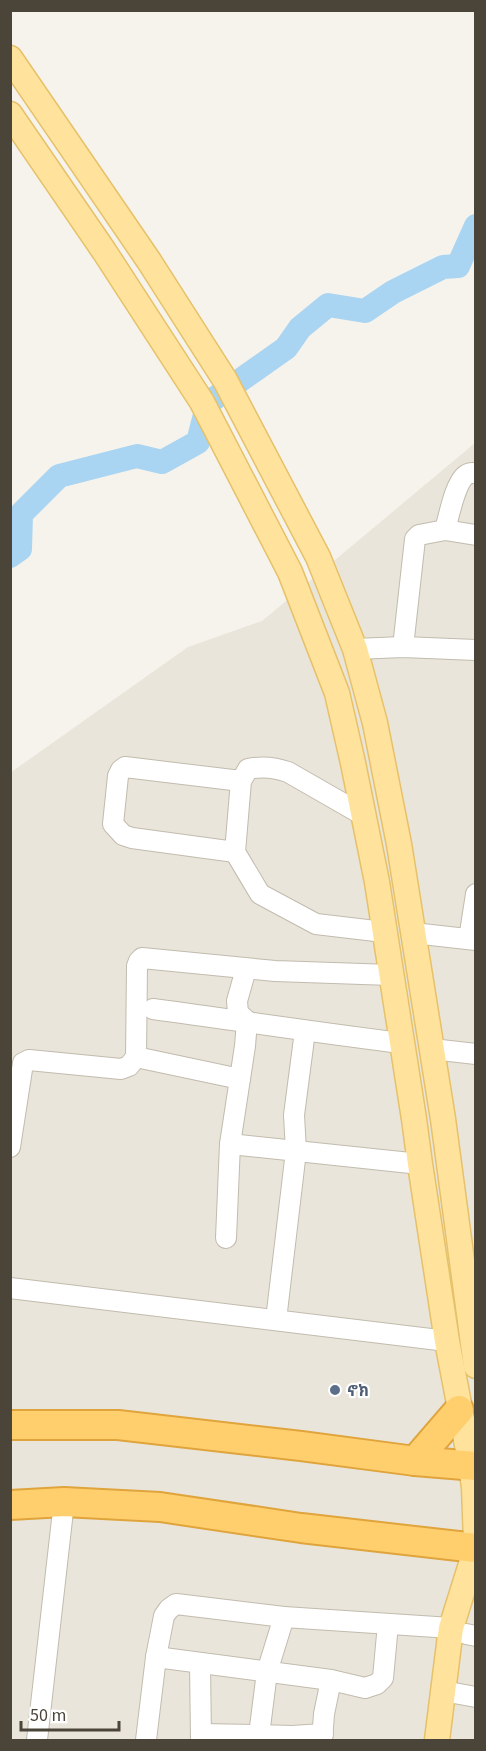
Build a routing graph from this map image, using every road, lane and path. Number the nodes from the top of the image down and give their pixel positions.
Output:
1 (10, 58) edge
2 (10, 114) edge
3 (476, 473) edge
4 (445, 530) junction
5 (476, 535) edge
6 (318, 558) junction
7 (290, 572) junction
8 (403, 647) junction
9 (355, 649) junction
10 (476, 650) edge
11 (241, 781) junction
12 (363, 815) junction
13 (235, 852) junction
14 (476, 894) edge
15 (384, 932) junction
16 (413, 933) junction
17 (472, 940) edge
18 (246, 969) junction
19 (391, 975) junction
20 (153, 1009) dead end
21 (426, 1013) junction
22 (398, 1016) junction
23 (246, 1021) junction
24 (305, 1031) junction
25 (402, 1043) junction
26 (432, 1049) junction
27 (476, 1054) edge
28 (136, 1057) junction
29 (16, 1062) edge
30 (240, 1079) junction
31 (230, 1144) junction
32 (10, 1147) edge
33 (296, 1151) junction
34 (420, 1164) junction
35 (226, 1238) dead end
36 (10, 1288) edge
37 (276, 1320) junction
38 (447, 1341) junction
39 (475, 1351) edge
40 (459, 1410) junction
41 (10, 1425) edge
42 (415, 1461) junction
43 (473, 1466) edge
44 (64, 1502) junction
45 (10, 1505) edge
46 (476, 1541) edge
47 (476, 1548) edge
48 (476, 1585) edge
49 (284, 1617) junction
50 (388, 1624) junction
51 (464, 1632) edge
52 (156, 1657) junction
53 (200, 1663) junction
54 (267, 1672) junction
55 (331, 1680) junction
56 (465, 1695) edge
57 (259, 1735) junction
58 (201, 1737) edge
59 (323, 1737) edge
60 (37, 1740) edge
61 (146, 1740) edge
62 (437, 1740) edge
63 (448, 1740) edge

1 - 6 main road
2 - 7 main road
3 - 4 street
4 - 5 street
4 - 8 street
6 - 7 main road
6 - 9 main road
7 - 12 main road
8 - 9 street
8 - 10 street
9 - 16 main road
11 - 12 street
11 - 13 street
11 - 13 street
12 - 15 main road
13 - 15 street
14 - 17 street
15 - 19 main road
16 - 17 street
16 - 21 main road
18 - 19 street
18 - 23 street
18 - 28 street
19 - 22 main road
20 - 23 street
21 - 22 main road
21 - 26 main road
22 - 25 main road
23 - 24 street
23 - 30 street
24 - 25 street
24 - 33 street
25 - 34 main road
26 - 27 street
26 - 39 main road
28 - 29 street
28 - 30 street
29 - 32 street
30 - 31 street
31 - 33 street
31 - 35 street
33 - 34 street
33 - 37 street
34 - 38 main road
36 - 37 street
37 - 38 street
38 - 40 main road
40 - 42 highway
40 - 43 main road
41 - 42 highway
42 - 43 highway
43 - 46 main road
44 - 45 highway
44 - 47 highway
44 - 60 street
47 - 51 main road
48 - 51 main road
49 - 50 street
49 - 52 street
49 - 54 street
50 - 51 street
50 - 55 street
51 - 56 main road
51 - 62 main road
52 - 53 street
52 - 61 street
53 - 54 street
53 - 58 street
54 - 55 street
54 - 57 street
55 - 59 street
56 - 63 main road
57 - 58 street
57 - 59 street

